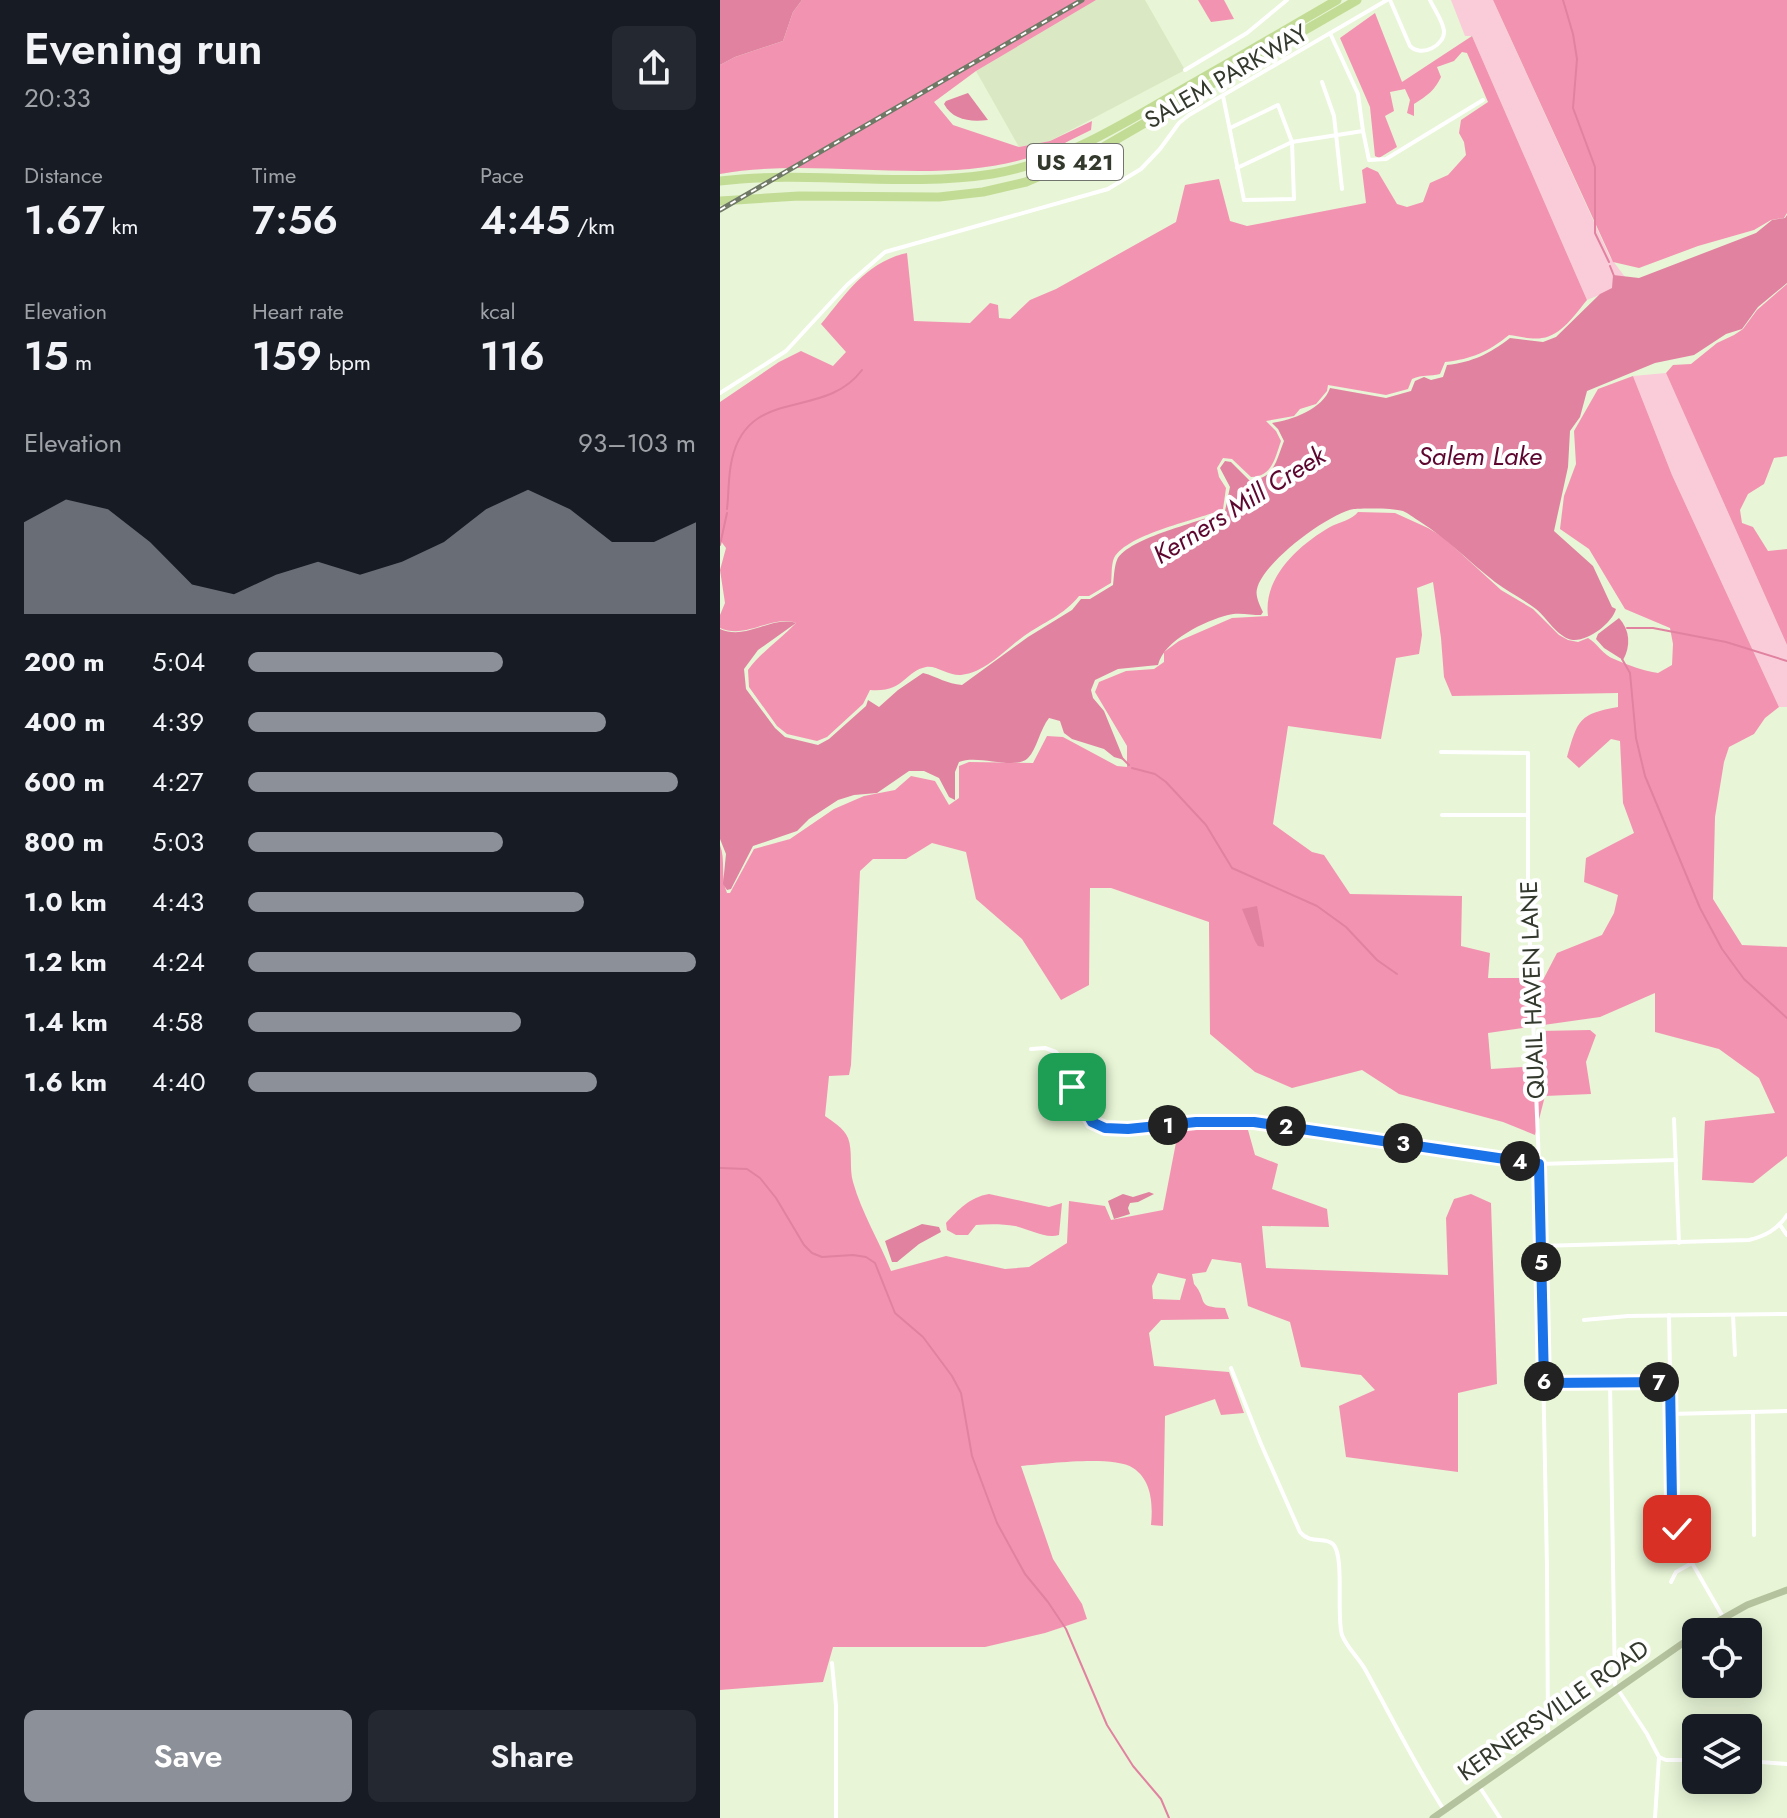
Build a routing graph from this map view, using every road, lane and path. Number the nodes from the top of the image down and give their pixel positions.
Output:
1 (1287, 0) edge
2 (1337, 0) edge
3 (1357, 0) edge
4 (1389, 0) edge
5 (1430, 0) edge
6 (1330, 33) junction
7 (1185, 70) dead end
8 (1322, 82) dead end
9 (1223, 95) junction
10 (1483, 100) dead end
11 (1230, 128) junction
12 (1363, 131) junction
13 (1336, 135) junction
14 (1292, 142) junction
15 (1237, 168) junction
16 (720, 181) edge
17 (1342, 189) dead end
18 (720, 201) edge
19 (720, 393) edge
20 (1441, 752) dead end
21 (1442, 815) dead end
22 (1528, 815) junction
23 (1031, 1049) dead end
24 (1674, 1119) dead end
25 (1676, 1160) junction
26 (1539, 1164) junction
27 (1787, 1215) edge
28 (1780, 1225) junction
29 (1787, 1235) edge
30 (1679, 1243) junction
31 (1540, 1246) junction
32 (1787, 1314) edge
33 (1669, 1315) junction
34 (1733, 1315) junction
35 (1584, 1320) dead end
36 (1735, 1355) dead end
37 (1231, 1368) dead end
38 (1670, 1382) junction
39 (1544, 1383) junction
40 (1610, 1383) junction
41 (1787, 1411) edge
42 (1753, 1412) junction
43 (1670, 1414) junction
44 (1754, 1535) dead end
45 (1692, 1563) junction
46 (1671, 1582) dead end
47 (1787, 1590) edge
48 (1723, 1617) joint
49 (1682, 1644) edge
50 (832, 1663) dead end
51 (1617, 1689) junction
52 (1548, 1738) junction
53 (1659, 1757) junction
54 (1682, 1760) edge
55 (1762, 1762) edge
56 (1787, 1764) edge
57 (1479, 1786) junction
58 (1444, 1810) junction
59 (836, 1818) edge
60 (1433, 1818) edge
61 (1500, 1818) edge
62 (1655, 1818) edge

1 - 7 street
2 - 16 highway, SALEM PARKWAY / US 421
3 - 18 highway, SALEM PARKWAY / US 421
4 - 5 street
4 - 6 street
6 - 9 street
6 - 12 street
8 - 13 street
9 - 11 street
9 - 19 street
10 - 12 street
11 - 14 street
11 - 15 street
12 - 13 street
13 - 14 street
13 - 17 street
14 - 15 street
14 - 15 street
20 - 22 street, QUAIL HAVEN LANE
21 - 22 street
22 - 26 street, QUAIL HAVEN LANE
23 - 26 street
24 - 25 street
25 - 26 street
25 - 30 street
26 - 31 street, QUAIL HAVEN LANE
27 - 28 street
28 - 29 street
28 - 30 street
30 - 31 street
31 - 39 street, QUAIL HAVEN LANE
32 - 34 street
33 - 34 street
33 - 35 street
33 - 38 street
34 - 36 street
37 - 58 street
38 - 40 street
38 - 43 street
39 - 40 street
39 - 52 street, QUAIL HAVEN LANE
40 - 51 street
41 - 42 street
42 - 43 street
42 - 44 street
43 - 45 street
45 - 46 street
45 - 48 street
47 - 48 main road, KERNERSVILLE ROAD
49 - 51 main road, KERNERSVILLE ROAD
50 - 59 street
51 - 52 main road, KERNERSVILLE ROAD
51 - 53 street
52 - 57 main road, KERNERSVILLE ROAD
53 - 54 street
53 - 62 street
55 - 56 street
57 - 58 main road, KERNERSVILLE ROAD
57 - 61 street
58 - 60 main road, KERNERSVILLE ROAD

